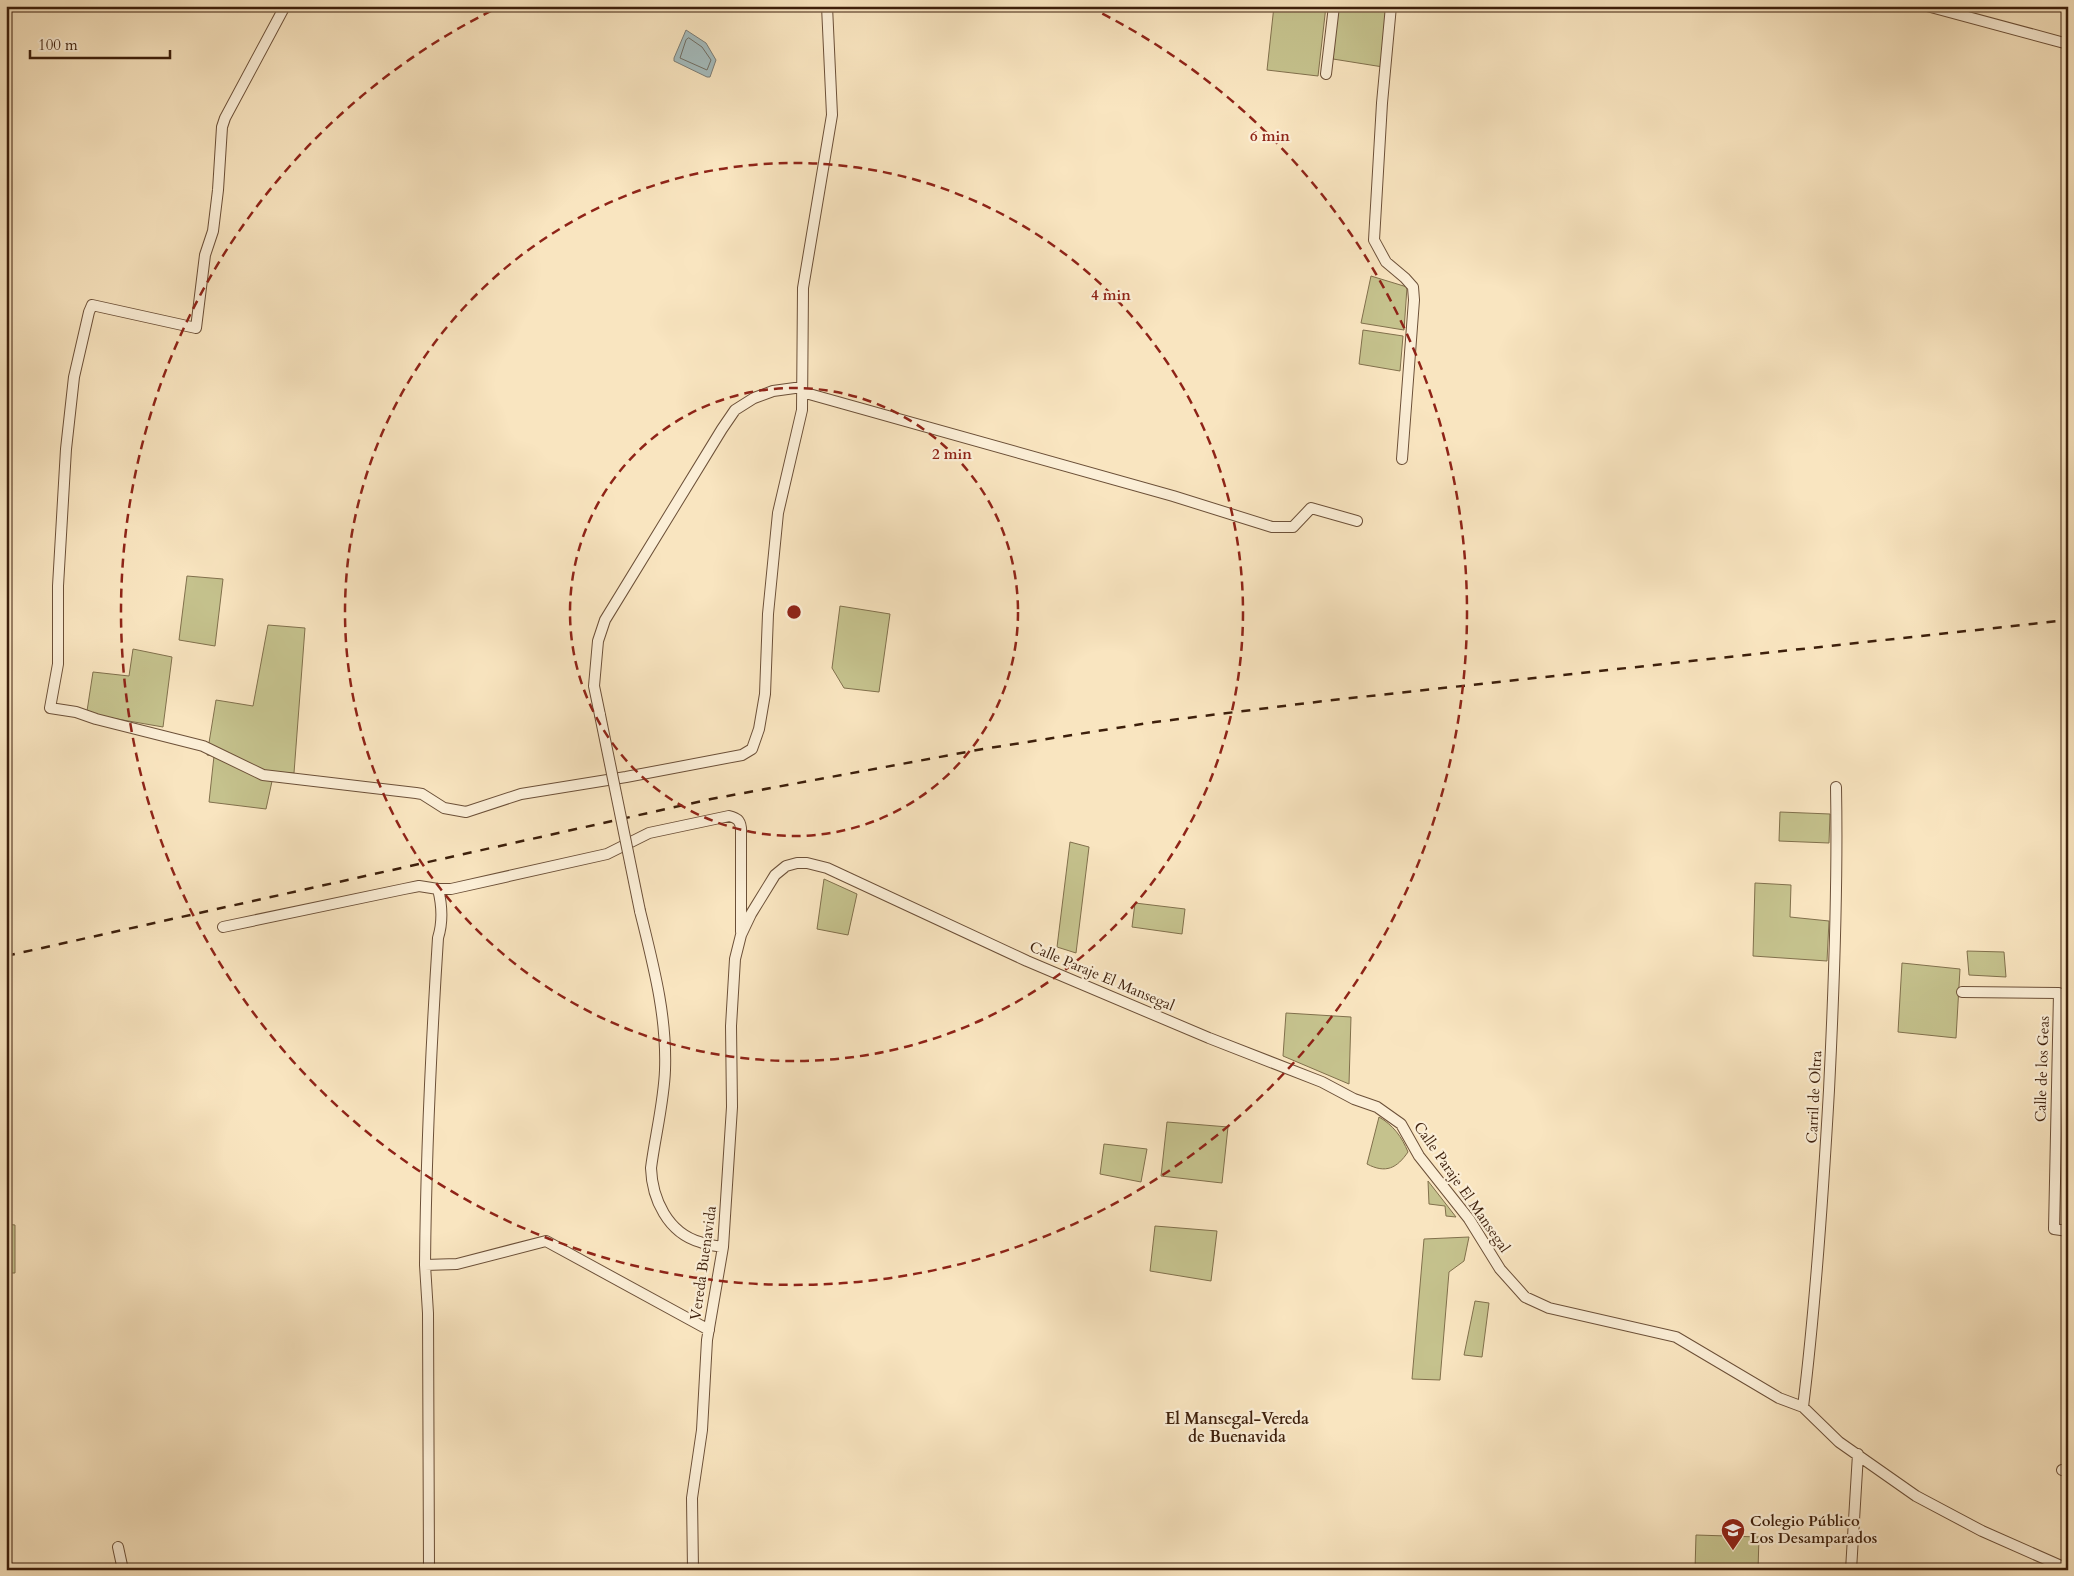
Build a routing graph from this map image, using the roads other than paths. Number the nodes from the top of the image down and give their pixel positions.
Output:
1 (285, 6) edge
2 (828, 6) edge
3 (1334, 6) edge
4 (1391, 6) edge
5 (1927, 6) edge
6 (2068, 44) edge
7 (1326, 74) dead end
8 (802, 390) junction
9 (1402, 459) dead end
10 (1357, 522) dead end
11 (1836, 787) dead end
12 (438, 889) junction
13 (223, 927) dead end
14 (741, 935) junction
15 (1962, 992) dead end
16 (2068, 1231) edge
17 (723, 1247) junction
18 (425, 1265) junction
19 (709, 1330) junction
20 (1803, 1407) junction
21 (1858, 1454) junction
22 (118, 1547) dead end
23 (2068, 1569) edge
24 (123, 1570) edge
25 (429, 1570) edge
26 (693, 1570) edge
27 (1851, 1570) edge

1 - 8 street
2 - 8 street
3 - 7 street
4 - 9 street
5 - 6 street
8 - 10 street
8 - 17 street, bridge
11 - 20 street, Carril de Oltra
12 - 13 street
12 - 14 street
12 - 18 street
14 - 17 street, Vereda Buenavida
14 - 20 street, Calle Paraje El Mansegal
15 - 16 street, Calle de los Geas
17 - 19 street, Vereda Buenavida
18 - 19 street
18 - 25 street
19 - 26 street, Vereda Buenavida
20 - 21 street, Calle Paraje El Mansegal
21 - 23 street, Calle Paraje El Mansegal
21 - 27 street
22 - 24 street

